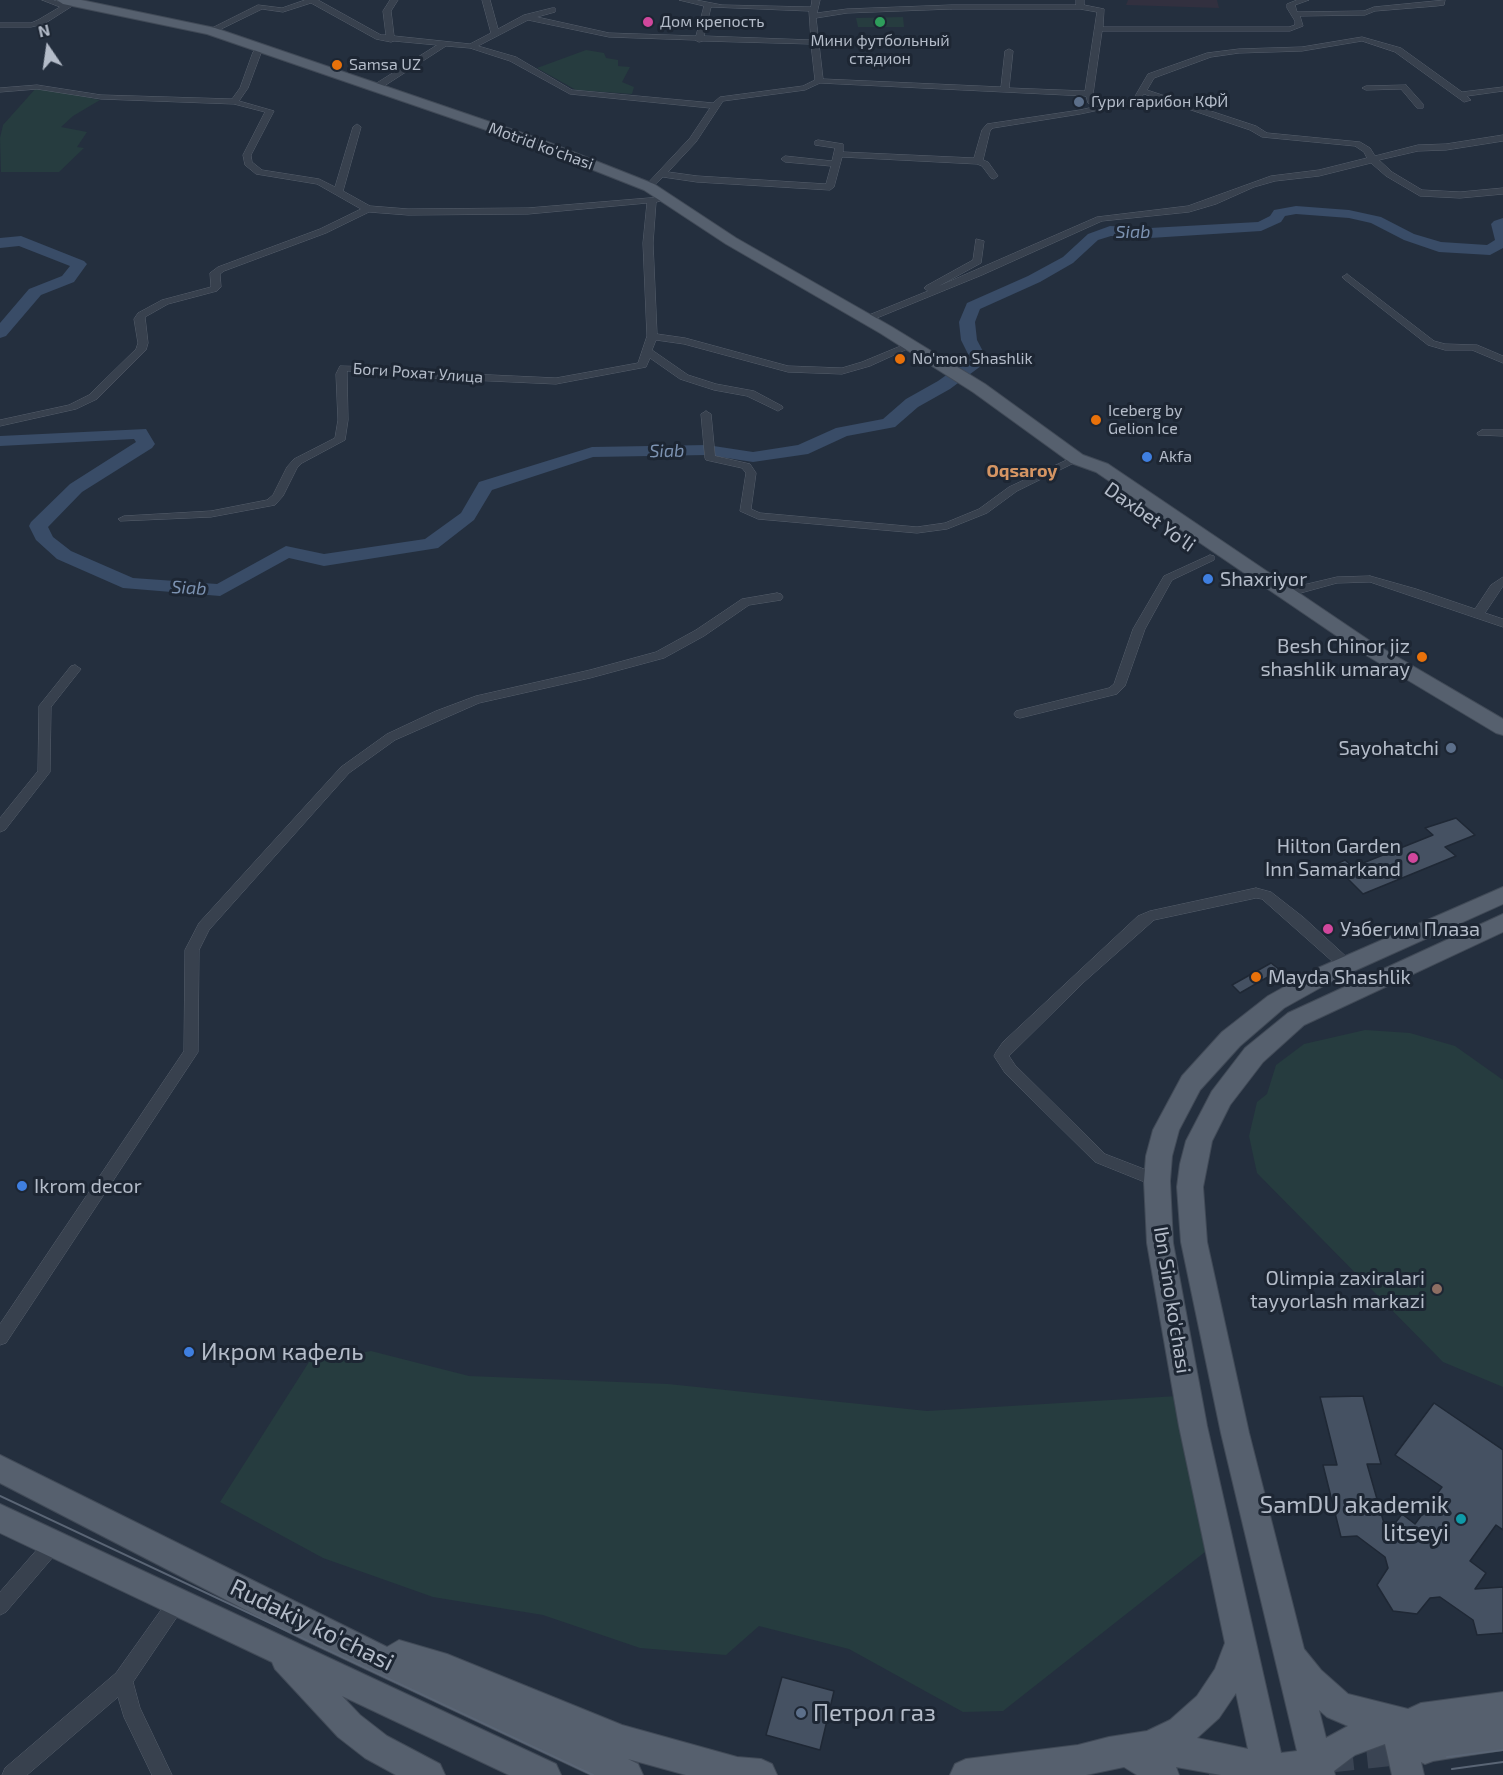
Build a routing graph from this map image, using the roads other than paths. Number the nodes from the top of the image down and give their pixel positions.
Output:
1 (46, 0) edge
2 (394, 0) edge
3 (486, 0) edge
4 (683, 0) edge
5 (1305, 0) edge
6 (1441, 0) edge
7 (68, 3) edge
8 (1080, 3) edge
9 (708, 5) junction
10 (814, 8) edge
11 (552, 10) dead end
12 (1351, 13) junction
13 (1295, 15) junction
14 (526, 17) junction
15 (1355, 21) dead end
16 (0, 26) edge
17 (1099, 29) junction
18 (210, 31) junction
19 (495, 33) junction
20 (699, 39) junction
21 (391, 40) junction
22 (815, 42) junction
23 (445, 44) junction
24 (471, 46) junction
25 (262, 48) junction
26 (1009, 51) dead end
27 (819, 81) junction
28 (375, 88) junction
29 (1366, 88) dead end
30 (1503, 89) edge
31 (0, 90) edge
32 (1005, 90) junction
33 (1142, 91) junction
34 (1089, 94) junction
35 (234, 102) junction
36 (715, 106) junction
37 (1420, 106) dead end
38 (1095, 109) junction
39 (357, 127) dead end
40 (1503, 138) edge
41 (818, 143) dead end
42 (838, 154) junction
43 (785, 159) dead end
44 (1372, 159) junction
45 (978, 161) junction
46 (836, 164) junction
47 (662, 174) junction
48 (994, 176) dead end
49 (1503, 191) edge
50 (338, 192) junction
51 (656, 195) junction
52 (368, 209) junction
53 (979, 241) dead end
54 (1347, 277) dead end
55 (922, 297) junction
56 (867, 319) junction
57 (652, 336) junction
58 (911, 345) junction
59 (648, 352) junction
60 (1503, 360) edge
61 (979, 388) joint
62 (778, 408) dead end
63 (706, 414) dead end
64 (0, 423) edge
65 (1503, 432) edge
66 (1482, 434) dead end
67 (1077, 459) junction
68 (124, 519) dead end
69 (1209, 558) junction
70 (1503, 580) edge
71 (1286, 593) junction
72 (777, 597) dead end
73 (1478, 614) junction
74 (1503, 623) edge
75 (75, 669) dead end
76 (1020, 714) dead end
77 (1503, 728) edge
78 (1503, 740) edge
79 (0, 827) edge
80 (1503, 895) edge
81 (1503, 922) edge
82 (1346, 965) junction
83 (1157, 1181) junction
84 (0, 1338) edge
85 (0, 1468) edge
86 (0, 1518) edge
87 (53, 1544) junction
88 (177, 1602) junction
89 (0, 1606) edge
90 (313, 1628) junction
91 (1241, 1643) junction
92 (277, 1648) junction
93 (1289, 1655) junction
94 (123, 1680) junction
95 (1503, 1708) edge
96 (1413, 1732) junction
97 (1503, 1734) edge
98 (1147, 1758) edge
99 (1318, 1770) edge
100 (1269, 1772) edge
101 (12, 1775) edge
102 (162, 1775) edge
103 (429, 1775) edge
104 (545, 1775) edge
105 (627, 1775) edge
106 (761, 1775) edge
107 (966, 1775) edge
108 (1408, 1775) edge

1 - 7 street
2 - 21 street
3 - 19 street
4 - 9 street
5 - 13 street
6 - 12 street
7 - 16 street
7 - 18 main road, Motrid ko'chasi
8 - 10 street
8 - 17 street
9 - 10 street
9 - 20 street
10 - 22 street
11 - 14 street
12 - 13 street
12 - 15 street
13 - 17 street
14 - 19 street
14 - 20 street
17 - 34 street
18 - 21 street
18 - 25 main road, Motrid ko'chasi
19 - 24 street
20 - 22 street
21 - 23 street
22 - 27 street
23 - 24 street
23 - 28 street
24 - 36 street
25 - 28 main road, Motrid ko'chasi
25 - 35 street
26 - 32 street
27 - 32 street
27 - 36 street
28 - 51 main road, Motrid ko'chasi
29 - 37 street
30 - 33 street
31 - 35 street
32 - 34 street
33 - 38 street
33 - 44 street
34 - 38 street
35 - 50 street
36 - 47 street
38 - 45 street
39 - 50 street
40 - 44 street
41 - 42 street
42 - 45 street
42 - 46 street
43 - 46 street
44 - 49 street
44 - 55 street
45 - 48 street
46 - 47 street
47 - 51 street
50 - 52 street
51 - 52 street
51 - 56 main road, Motrid ko'chasi
51 - 57 street
52 - 64 street
53 - 55 street
54 - 60 street
55 - 56 street
56 - 58 main road, Motrid ko'chasi
57 - 58 street
57 - 59 street
58 - 61 main road, Motrid ko'chasi
59 - 62 street
59 - 68 street, Боги Рохат Улица
61 - 67 main road, Daxbet Yo'li
63 - 67 street
65 - 66 street
67 - 69 main road, Daxbet Yo'li
67 - 71 main road, Daxbet Yo'li
69 - 76 street
69 - 78 main road, Daxbet Yo'li
70 - 73 street
71 - 73 street
71 - 77 main road, Daxbet Yo'li
72 - 84 street
73 - 74 street
75 - 79 street
80 - 82 main road, Ibn Sino ko'chasi
81 - 93 main road, Ibn Sino ko'chasi
82 - 83 main road, Ibn Sino ko'chasi
82 - 83 street
83 - 91 main road, Ibn Sino ko'chasi
85 - 90 main road, Rudakiy ko'chasi
86 - 87 main road, Rudakiy ko'chasi
87 - 88 main road, Rudakiy ko'chasi
87 - 89 street
88 - 92 main road, Rudakiy ko'chasi
88 - 94 street
90 - 105 main road, Rudakiy ko'chasi
90 - 106 main road
91 - 98 main road
91 - 100 main road, Ibn Sino ko'chasi
92 - 103 main road
92 - 104 main road, Rudakiy ko'chasi
93 - 96 main road
93 - 99 main road, Ibn Sino ko'chasi
94 - 101 street
94 - 102 street
95 - 96 main road
96 - 97 main road
96 - 99 main road
96 - 108 main road
98 - 100 main road
98 - 107 main road
99 - 100 main road

